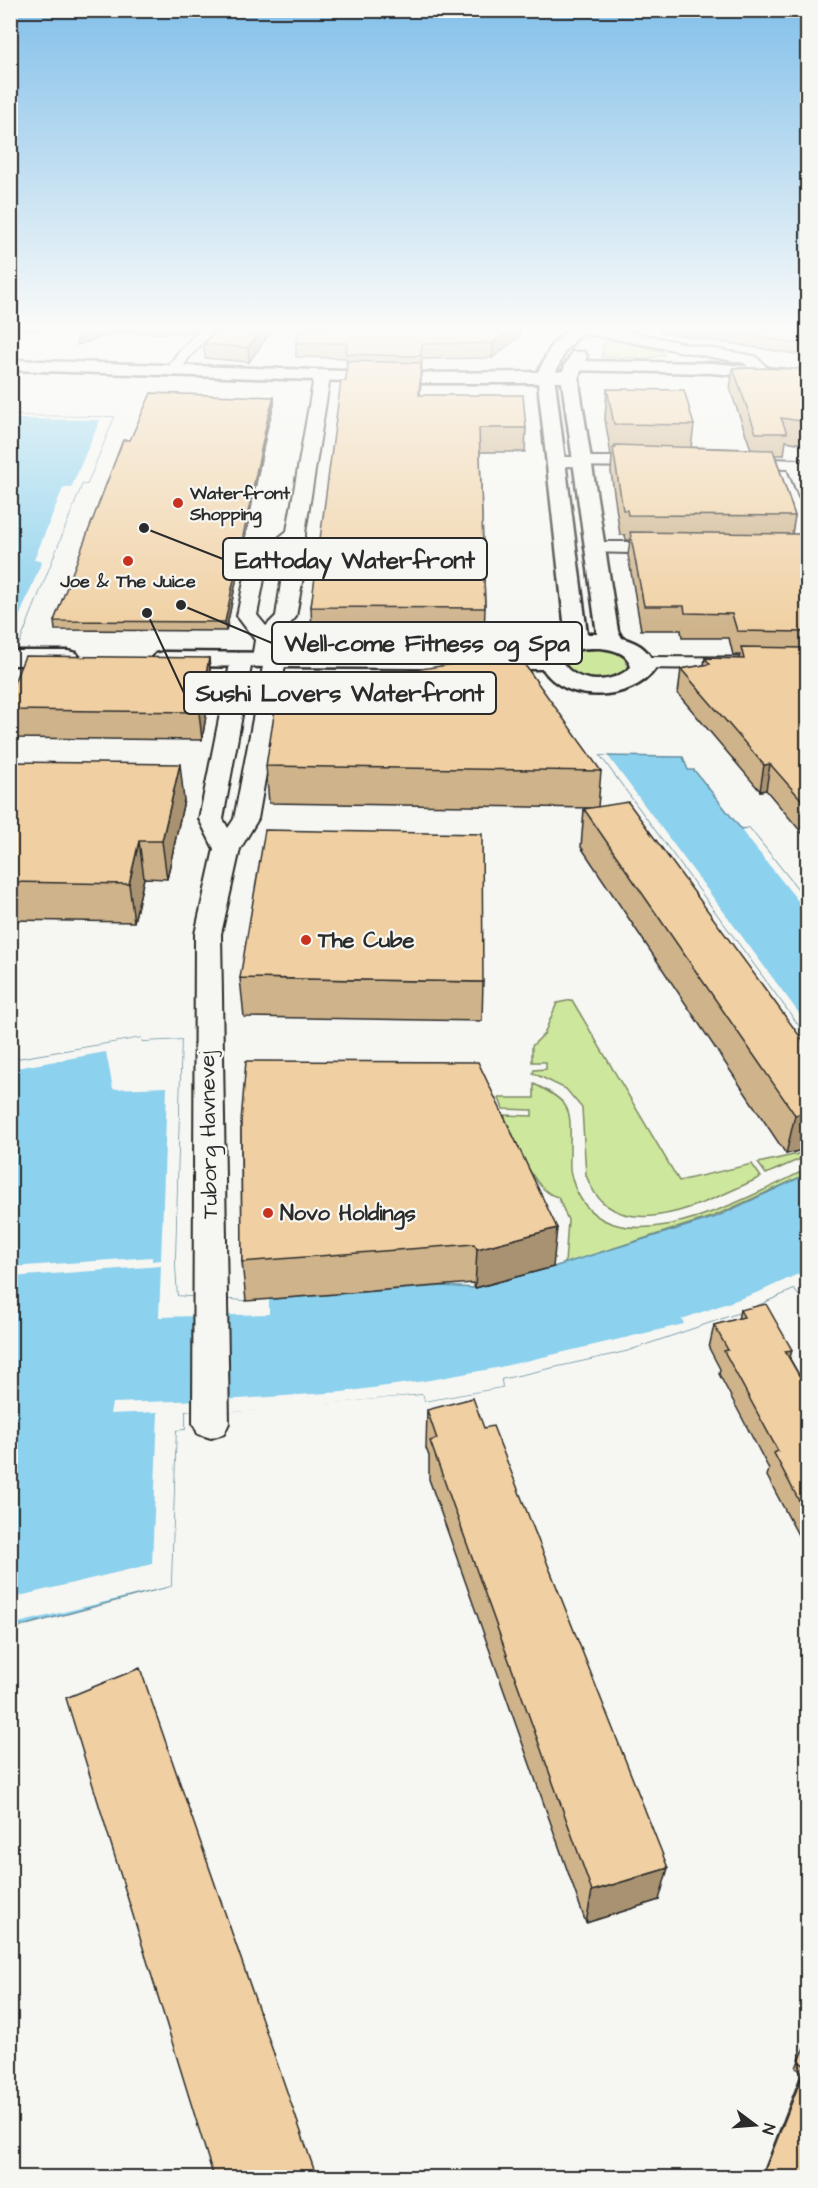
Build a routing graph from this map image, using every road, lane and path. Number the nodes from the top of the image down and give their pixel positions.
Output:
1 (313, 428) edge
2 (549, 428) edge
3 (578, 428) edge
4 (557, 462) junction
5 (582, 462) junction
6 (672, 463) edge
7 (718, 463) edge
8 (807, 497) edge
9 (296, 533) junction
10 (595, 548) junction
11 (688, 548) edge
12 (574, 642) junction
13 (613, 643) junction
14 (261, 655) junction
15 (17, 658) edge
16 (86, 658) edge
17 (143, 658) edge
18 (550, 662) junction
19 (643, 663) junction
20 (807, 664) edge
21 (226, 849) junction
22 (211, 1422) dead end

1 - 9 street
2 - 4 street
3 - 5 street
4 - 5 street
4 - 12 street
5 - 6 street
5 - 10 street
7 - 8 street
9 - 14 street
9 - 14 street
10 - 11 street
10 - 13 street
12 - 13 street
12 - 18 street
13 - 19 street
14 - 17 street
14 - 18 street
14 - 21 street, Tuborg Havnevej
14 - 21 street
15 - 16 street
18 - 19 street
19 - 20 street
21 - 22 street, Tuborg Havnevej

